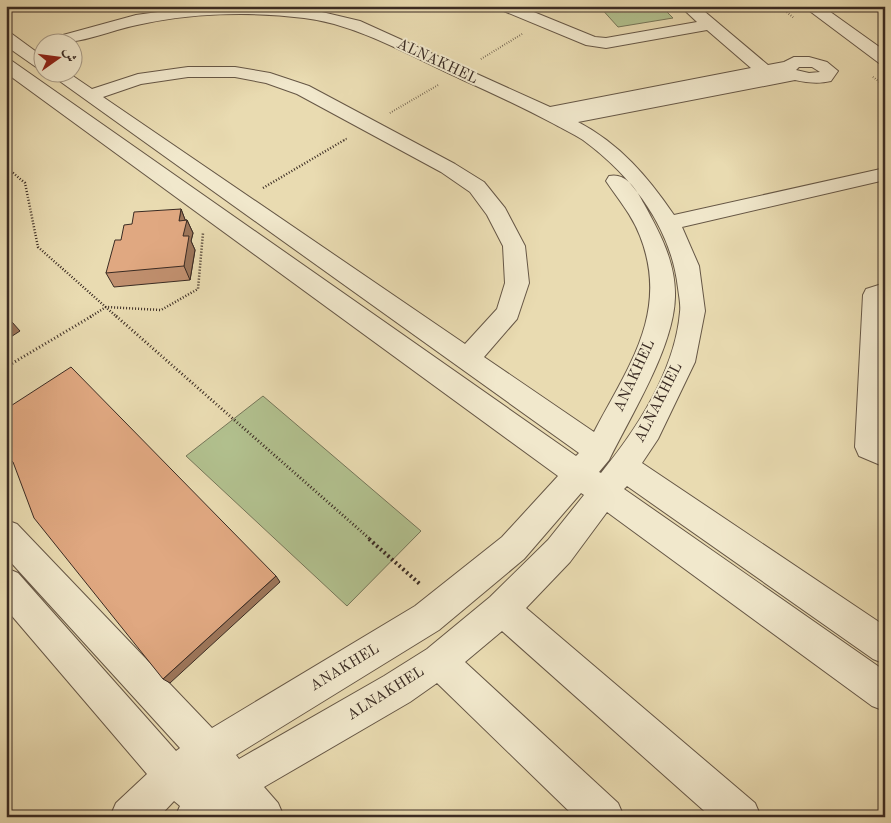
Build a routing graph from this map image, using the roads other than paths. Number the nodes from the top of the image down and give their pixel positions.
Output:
1 (505, 6) edge
2 (528, 6) edge
3 (688, 6) edge
4 (812, 6) edge
5 (189, 10) edge
6 (338, 13) edge
7 (710, 25) junction
8 (535, 26) junction
9 (82, 35) edge
10 (6, 38) edge
11 (82, 43) edge
12 (885, 58) edge
13 (24, 60) edge
14 (764, 71) junction
15 (69, 82) edge
16 (89, 96) junction
17 (554, 117) junction
18 (885, 174) edge
19 (885, 187) edge
20 (672, 230) junction
21 (885, 292) edge
22 (467, 359) junction
23 (885, 455) edge
24 (602, 471) junction
25 (6, 534) edge
26 (6, 584) edge
27 (502, 609) junction
28 (885, 647) edge
29 (439, 661) junction
30 (885, 693) edge
31 (208, 751) junction
32 (173, 776) junction
33 (215, 805) edge
34 (130, 817) edge
35 (264, 817) edge
36 (604, 817) edge
37 (741, 817) edge

1 - 8 street
2 - 8 street
3 - 7 street
4 - 12 street
5 - 6 street, ALNAKHEL
5 - 9 street, ALNAKHEL
6 - 17 street, ALNAKHEL
7 - 8 street
7 - 14 street
10 - 13 street
11 - 24 street, ANAKHEL
13 - 24 street
14 - 17 street
14 - 17 street
15 - 16 street
16 - 22 street
16 - 22 street
17 - 20 street, ALNAKHEL
18 - 20 street
19 - 20 street
20 - 24 street, ALNAKHEL
21 - 23 street
22 - 24 street
24 - 27 street, ALNAKHEL
24 - 28 street
24 - 30 street
24 - 31 street, ANAKHEL
25 - 31 street
26 - 32 street
27 - 29 street, ALNAKHEL
27 - 37 street
29 - 33 street, ALNAKHEL
29 - 36 street
31 - 32 street, ANAKHEL
31 - 33 street
32 - 33 street
32 - 34 street, ANAKHEL
33 - 35 street

